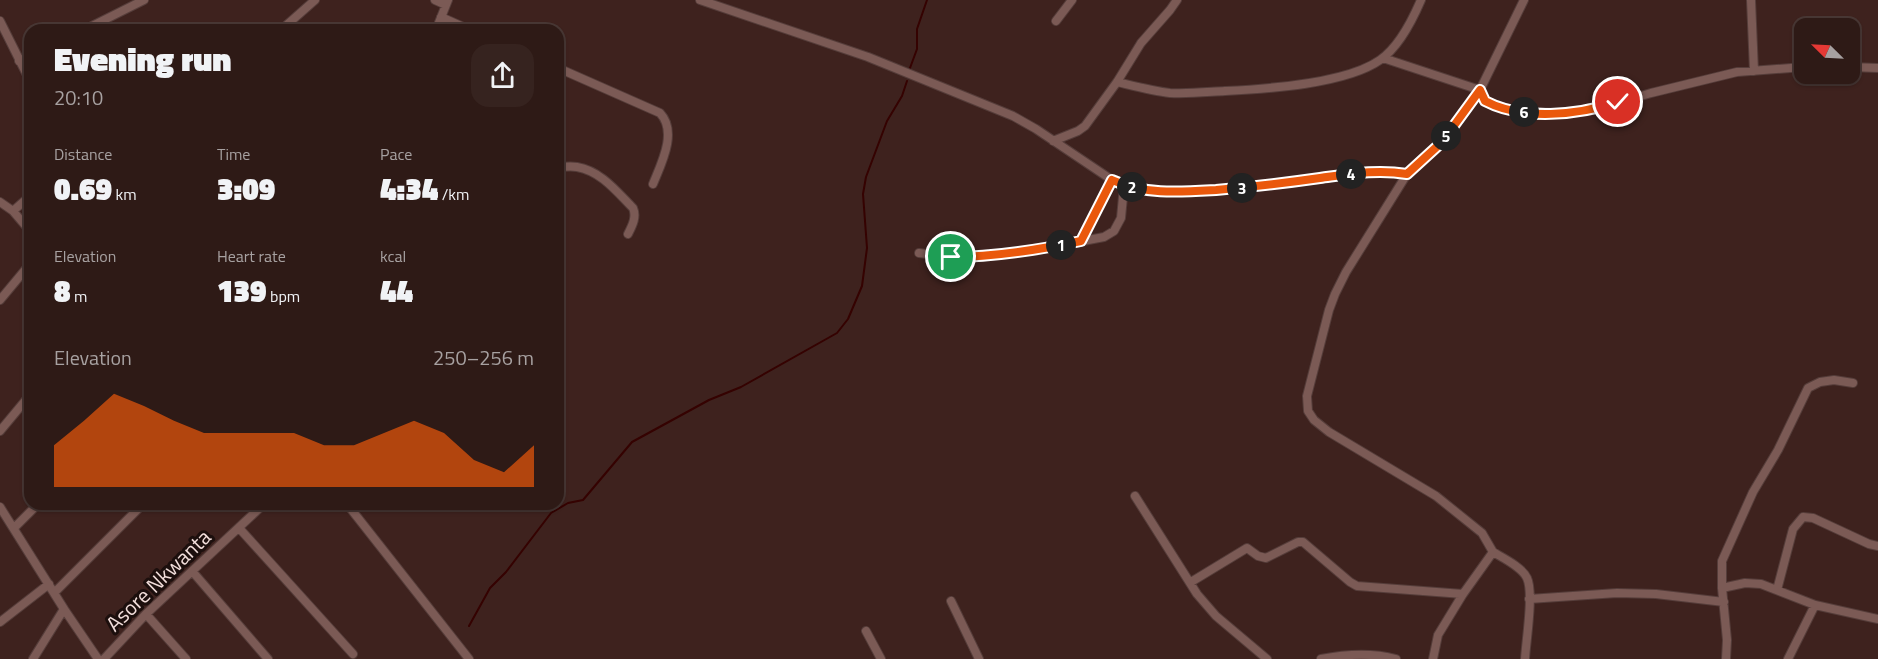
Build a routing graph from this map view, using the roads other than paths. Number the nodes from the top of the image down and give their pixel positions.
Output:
1 (144, 0) edge
2 (315, 0) edge
3 (435, 0) edge
4 (700, 0) edge
5 (1072, 0) edge
6 (1177, 0) edge
7 (1421, 0) edge
8 (1524, 0) edge
9 (1751, 0) edge
10 (447, 3) edge
11 (441, 17) junction
12 (1056, 21) dead end
13 (1, 23) edge
14 (96, 24) edge
15 (289, 24) edge
16 (438, 24) edge
17 (457, 24) edge
18 (1383, 58) junction
19 (24, 59) edge
20 (19, 61) junction
21 (1860, 67) edge
22 (1794, 68) edge
23 (1878, 68) edge
24 (24, 70) edge
25 (564, 71) edge
26 (1754, 71) junction
27 (1117, 82) junction
28 (1480, 90) junction
29 (1053, 141) junction
30 (564, 167) edge
31 (1407, 174) junction
32 (1112, 180) junction
33 (653, 184) dead end
34 (1124, 186) junction
35 (0, 202) edge
36 (24, 202) edge
37 (13, 212) junction
38 (24, 224) edge
39 (628, 234) dead end
40 (1081, 241) junction
41 (919, 253) dead end
42 (24, 271) edge
43 (0, 300) edge
44 (1853, 383) dead end
45 (24, 402) edge
46 (0, 431) edge
47 (1136, 496) dead end
48 (0, 507) edge
49 (32, 510) edge
50 (137, 510) edge
51 (258, 510) edge
52 (352, 510) edge
53 (14, 528) junction
54 (239, 528) junction
55 (1878, 546) edge
56 (1493, 552) junction
57 (192, 571) junction
58 (1191, 582) junction
59 (49, 584) junction
60 (1722, 588) junction
61 (1778, 590) junction
62 (54, 593) junction
63 (1463, 594) junction
64 (1529, 599) junction
65 (951, 601) dead end
66 (1724, 602) junction
67 (1815, 604) junction
68 (64, 609) junction
69 (146, 614) junction
70 (1878, 619) edge
71 (0, 622) edge
72 (866, 631) dead end
73 (353, 654) dead end
74 (33, 659) edge
75 (98, 659) edge
76 (104, 659) edge
77 (186, 659) edge
78 (268, 659) edge
79 (469, 659) edge
80 (880, 659) edge
81 (979, 659) edge
82 (1267, 659) edge
83 (1321, 659) edge
84 (1396, 659) edge
85 (1433, 659) edge
86 (1525, 659) edge
87 (1726, 659) edge
88 (1788, 659) edge

1 - 14 street
2 - 15 street
3 - 10 street
4 - 29 street
5 - 12 street
6 - 27 street
7 - 18 street
8 - 28 street
9 - 26 street
10 - 11 street
11 - 16 street
11 - 17 street
13 - 20 street
18 - 27 street
18 - 28 street
19 - 20 street
20 - 24 street
21 - 23 street
22 - 26 street
25 - 33 street
26 - 28 street
27 - 29 street
28 - 31 street
29 - 32 street
30 - 39 street
31 - 34 street
31 - 56 street
32 - 34 street
32 - 40 street
34 - 40 street
35 - 37 street
36 - 37 street
37 - 38 street
40 - 41 street
42 - 43 street
44 - 60 street
45 - 46 street
47 - 58 street
48 - 53 street
49 - 53 street
50 - 62 street
51 - 54 street, Asore Nkwanta
52 - 79 street
53 - 59 street
54 - 57 street, Asore Nkwanta
54 - 73 street
55 - 61 street
56 - 63 street
56 - 64 street
57 - 69 street, Asore Nkwanta
57 - 78 street
58 - 63 street
58 - 82 street
59 - 62 street
59 - 71 street
60 - 61 street
60 - 66 street
61 - 67 street
62 - 68 street
63 - 85 street
64 - 66 street
64 - 86 street
65 - 81 street
66 - 87 street
67 - 70 street
67 - 88 street
68 - 74 street
68 - 75 street
69 - 76 street, Asore Nkwanta
69 - 77 street
72 - 80 street
83 - 84 street

